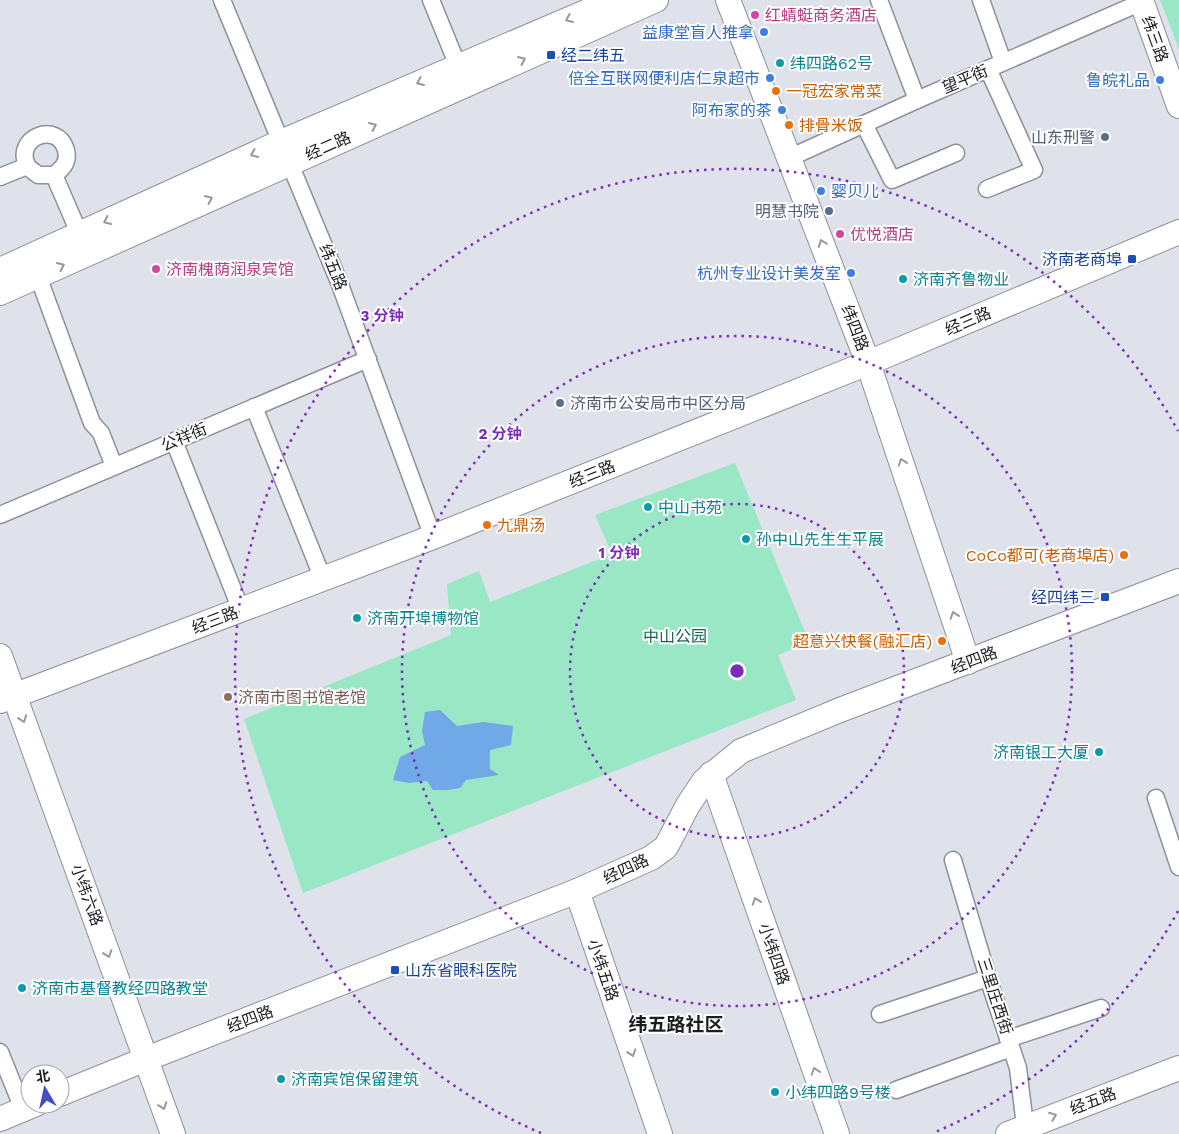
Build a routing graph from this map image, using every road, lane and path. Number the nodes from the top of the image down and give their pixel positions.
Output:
1 (222, 0) edge
2 (431, 0) edge
3 (614, 0) edge
4 (656, 0) edge
5 (728, 0) edge
6 (879, 0) edge
7 (981, 0) edge
8 (1142, 1) edge
9 (1003, 62) junction
10 (458, 66) junction
11 (988, 69) junction
12 (916, 100) junction
13 (1179, 106) edge
14 (864, 124) junction
15 (285, 152) junction
16 (956, 153) dead end
17 (789, 158) junction
18 (27, 166) junction
19 (54, 175) junction
20 (0, 177) edge
21 (987, 189) dead end
22 (1179, 232) edge
23 (84, 244) junction
24 (0, 270) edge
25 (38, 276) junction
26 (0, 293) edge
27 (368, 359) junction
28 (868, 363) junction
29 (254, 407) junction
30 (174, 441) junction
31 (114, 466) junction
32 (0, 516) edge
33 (433, 537) junction
34 (323, 579) junction
35 (1179, 580) edge
36 (241, 610) junction
37 (0, 656) edge
38 (968, 662) junction
39 (7, 698) edge
40 (711, 774) junction
41 (1156, 798) dead end
42 (953, 860) dead end
43 (1179, 867) edge
44 (577, 891) junction
45 (988, 978) junction
46 (1101, 1008) dead end
47 (880, 1014) dead end
48 (1010, 1043) junction
49 (0, 1052) edge
50 (146, 1059) junction
51 (1179, 1068) edge
52 (20, 1090) edge
53 (70, 1090) edge
54 (896, 1090) dead end
55 (20, 1111) edge
56 (0, 1119) edge
57 (1020, 1132) edge
58 (173, 1134) edge
59 (660, 1134) edge
60 (837, 1134) edge

1 - 15 street, 纬五路
2 - 10 street
3 -> 10 street, 经二路
15 -> 4 street, 经二路
5 - 17 street, 纬四路
6 - 12 street
7 - 9 street
8 - 9 street, 望平街
8 - 13 street, 纬三路
9 - 11 street, 望平街
10 -> 15 street, 经二路
11 - 12 street, 望平街
11 - 21 street
12 - 14 street, 望平街
14 - 16 street
14 - 17 street, 望平街
15 - 23 street, 经二路
15 - 27 street, 纬五路
28 -> 17 street, 纬四路
18 - 19 street
18 - 19 street
18 - 20 street
19 - 23 street
22 - 28 street, 经三路
23 - 24 street, 经二路
25 -> 23 street, 经二路
25 - 26 street, 经二路
25 - 31 street
27 - 29 street, 公祥街
27 - 33 street, 纬五路
28 - 33 street, 经三路
38 -> 28 street, 纬四路
29 - 30 street, 公祥街
29 - 34 street
30 - 31 street, 公祥街
30 - 36 street
31 - 32 street, 公祥街
33 - 34 street, 经三路
34 - 36 street, 经三路
35 - 38 street, 经四路
36 - 39 street, 经三路
37 - 39 street, 小纬六路
38 - 40 street, 经四路
39 -> 50 street, 小纬六路
40 - 44 street, 经四路
60 -> 40 street, 小纬四路
41 - 43 street
42 - 45 street, 三里庄西街
44 - 50 street, 经四路
44 -> 59 street, 小纬五路
45 - 47 street
45 - 48 street, 三里庄西街
46 - 48 street
48 - 54 street
48 - 57 street, 三里庄西街
49 - 52 street
50 - 53 street, 经四路
50 -> 58 street, 小纬六路
57 -> 51 street, 经五路
55 - 56 street

